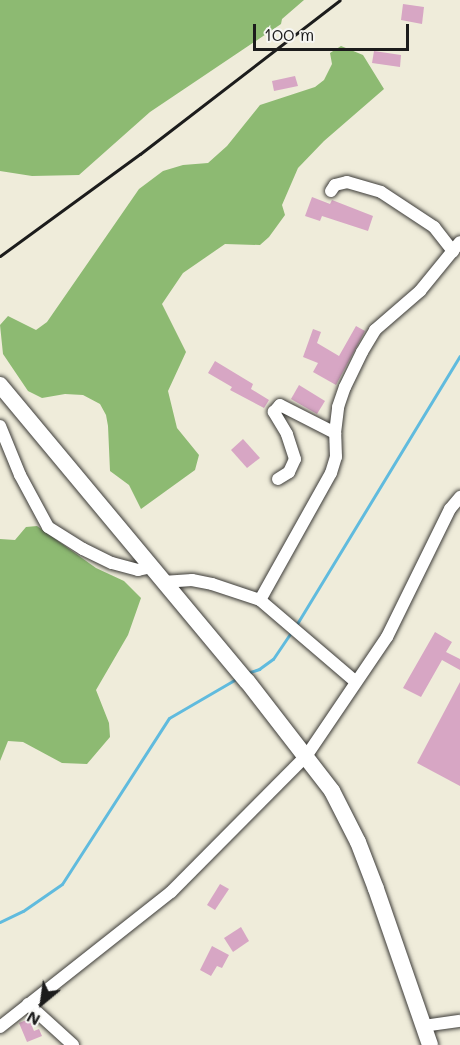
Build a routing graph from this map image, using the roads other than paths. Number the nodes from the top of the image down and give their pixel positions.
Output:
1 (332, 191) dead end
2 (457, 247) edge
3 (0, 385) edge
4 (0, 426) edge
5 (334, 433) junction
6 (278, 479) dead end
7 (460, 497) edge
8 (152, 567) junction
9 (164, 582) junction
10 (260, 600) junction
11 (356, 682) junction
12 (307, 755) junction
13 (28, 1004) junction
14 (460, 1021) edge
15 (423, 1026) junction
16 (0, 1027) edge
17 (73, 1045) edge
18 (430, 1045) edge

1 - 2 street
2 - 5 street
3 - 8 street
4 - 8 street
5 - 6 street
5 - 10 street
7 - 11 street
8 - 9 street
9 - 10 street
9 - 12 street
10 - 11 street
11 - 12 street
12 - 13 street
12 - 15 street
13 - 16 street
13 - 17 street
14 - 15 street
15 - 18 street

